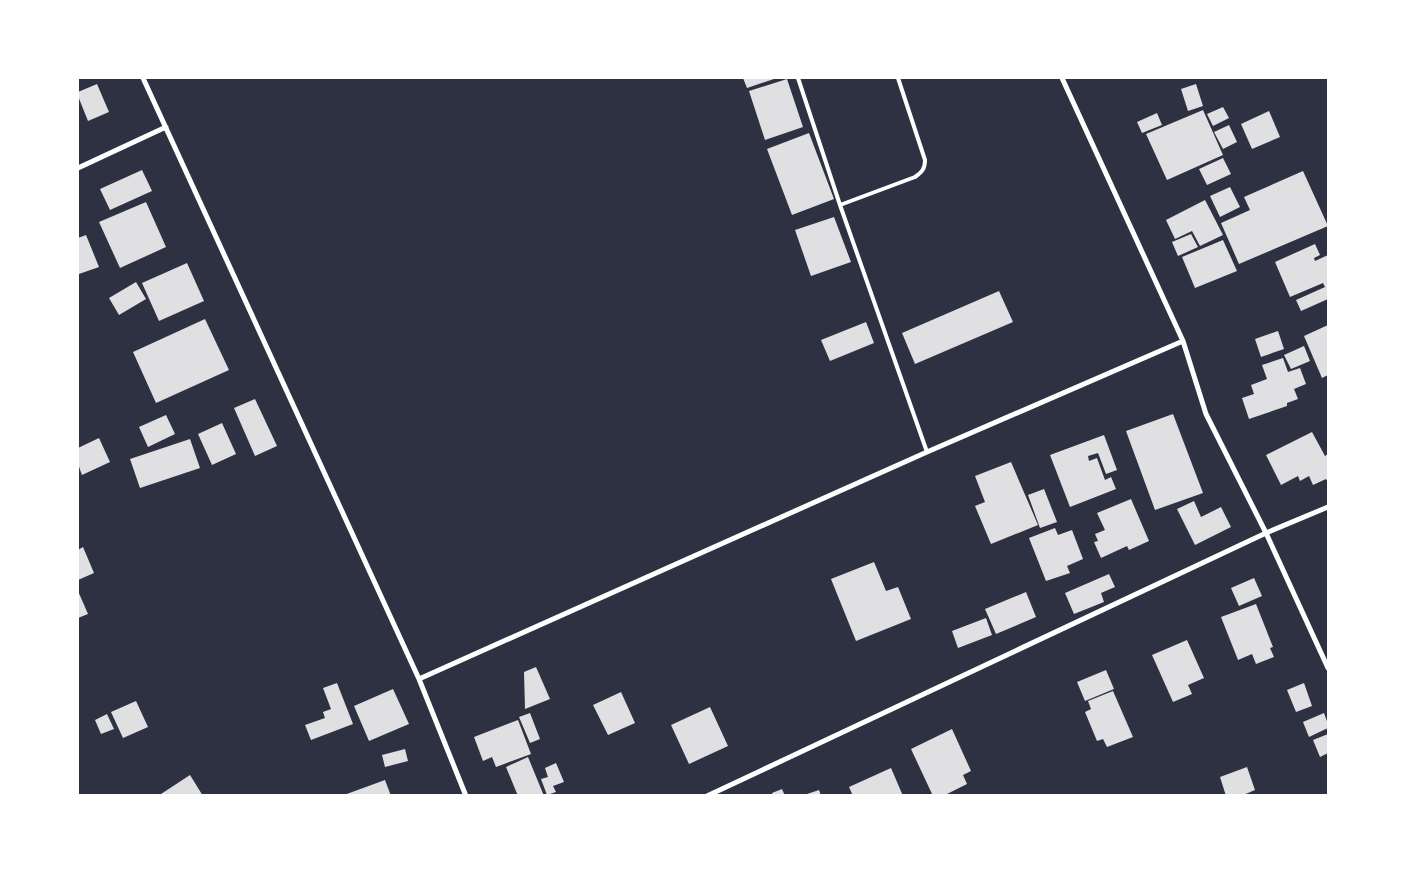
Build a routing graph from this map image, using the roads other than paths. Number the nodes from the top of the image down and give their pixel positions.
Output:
1 (143, 78) edge
2 (798, 78) edge
3 (898, 78) edge
4 (1062, 78) edge
5 (166, 127) junction
6 (78, 168) edge
7 (840, 205) junction
8 (1183, 341) junction
9 (927, 452) junction
10 (1328, 506) edge
11 (1266, 533) junction
12 (1328, 668) edge
13 (419, 678) junction
14 (466, 796) edge
15 (706, 796) edge

1 - 5 street
2 - 7 lane
3 - 7 lane
4 - 8 street
5 - 6 street
5 - 13 street
7 - 9 lane
8 - 9 street
8 - 11 street
9 - 13 street
10 - 11 street
11 - 12 street
11 - 15 street
13 - 14 street

